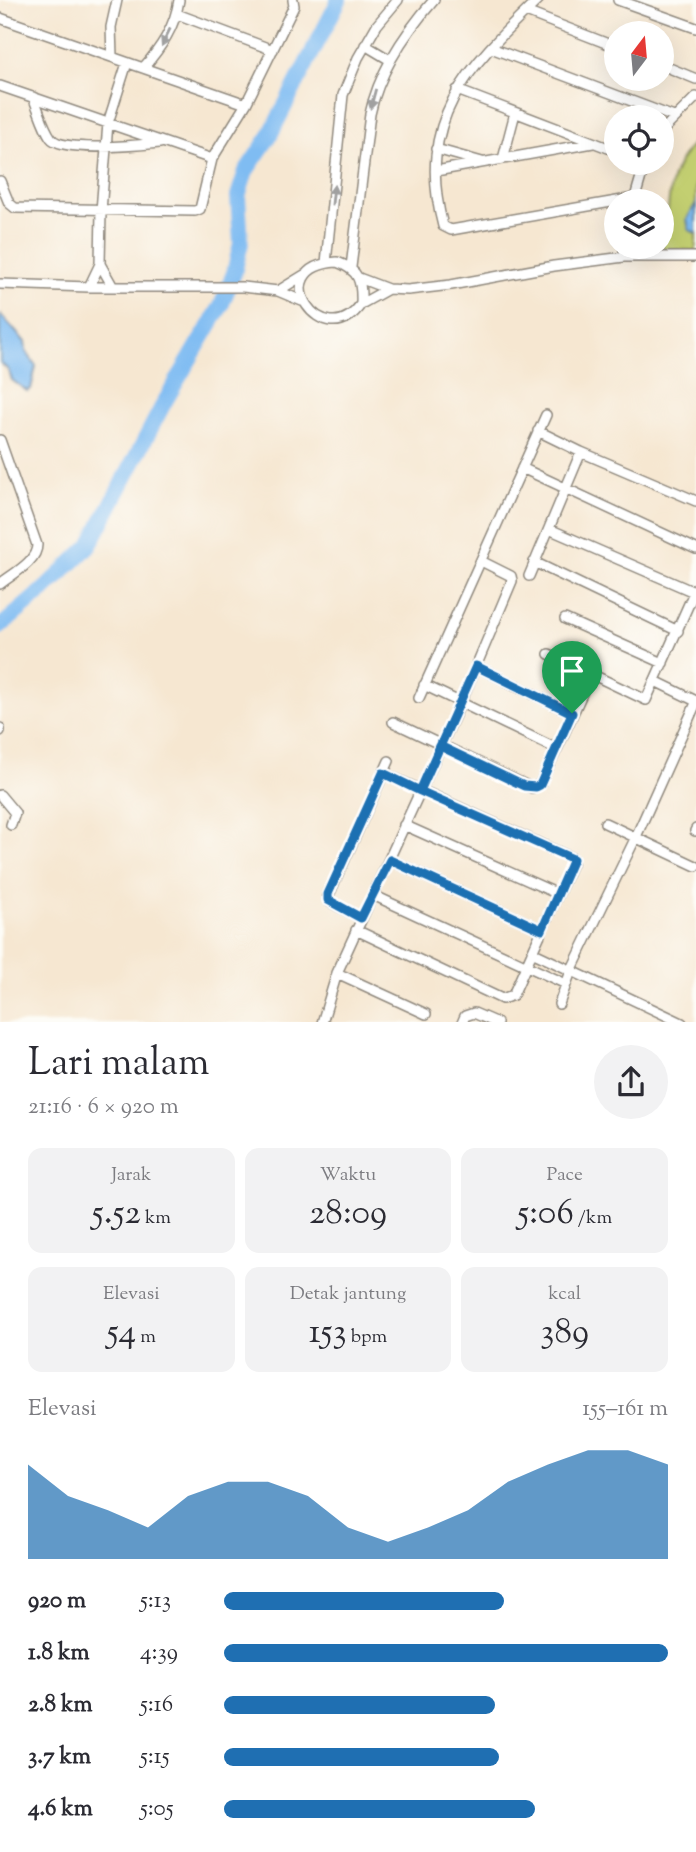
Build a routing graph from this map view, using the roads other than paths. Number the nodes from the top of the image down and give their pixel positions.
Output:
1 (117, 0) edge
2 (179, 0) edge
3 (293, 0) edge
4 (398, 0) edge
5 (433, 0) edge
6 (538, 0) edge
7 (618, 0) edge
8 (526, 12) junction
9 (177, 14) junction
10 (0, 18) edge
11 (696, 28) edge
12 (604, 42) edge
13 (365, 45) junction
14 (491, 48) junction
15 (273, 50) junction
16 (112, 57) junction
17 (390, 60) junction
18 (127, 63) junction
19 (143, 68) junction
20 (674, 70) edge
21 (696, 79) edge
22 (0, 86) edge
23 (457, 90) junction
24 (33, 97) junction
25 (696, 97) edge
26 (246, 104) junction
27 (642, 105) edge
28 (515, 113) junction
29 (674, 117) edge
30 (108, 123) junction
31 (166, 143) junction
32 (593, 143) junction
33 (106, 147) junction
34 (604, 147) edge
35 (436, 149) junction
36 (212, 159) junction
37 (503, 159) junction
38 (483, 163) junction
39 (436, 171) junction
40 (0, 181) edge
41 (604, 205) edge
42 (101, 211) junction
43 (674, 255) edge
44 (696, 257) edge
45 (608, 259) edge
46 (326, 263) junction
47 (100, 264) junction
48 (351, 267) junction
49 (304, 275) junction
50 (359, 278) junction
51 (0, 284) edge
52 (89, 287) junction
53 (113, 287) junction
54 (388, 289) junction
55 (278, 291) junction
56 (302, 301) junction
57 (361, 304) junction
58 (546, 415) dead end
59 (538, 431) junction
60 (0, 440) edge
61 (581, 452) junction
62 (522, 468) junction
63 (567, 490) junction
64 (696, 501) edge
65 (549, 529) junction
66 (696, 550) edge
67 (481, 561) junction
68 (534, 562) junction
69 (529, 576) dead end
70 (0, 584) edge
71 (695, 590) edge
72 (565, 619) dead end
73 (678, 631) junction
74 (549, 654) dead end
75 (663, 663) junction
76 (476, 666) junction
77 (591, 674) junction
78 (655, 681) junction
79 (424, 685) junction
80 (419, 698) dead end
81 (461, 702) junction
82 (696, 702) edge
83 (572, 713) junction
84 (393, 722) dead end
85 (440, 746) junction
86 (557, 749) junction
87 (389, 761) dead end
88 (383, 773) junction
89 (420, 791) junction
90 (2, 801) edge
91 (605, 823) dead end
92 (11, 825) dead end
93 (404, 825) junction
94 (635, 839) junction
95 (390, 860) junction
96 (696, 866) edge
97 (558, 894) junction
98 (373, 895) junction
99 (361, 918) junction
100 (356, 930) junction
101 (542, 930) junction
102 (532, 953) junction
103 (527, 965) junction
104 (571, 971) junction
105 (337, 973) junction
106 (566, 984) junction
107 (559, 1004) dead end
108 (426, 1014) dead end
109 (322, 1022) edge
110 (462, 1022) edge
111 (495, 1022) edge
112 (680, 1022) edge

1 - 16 street
2 - 9 street
3 - 15 street
4 - 13 street
5 - 17 street
6 - 8 street
7 - 11 street
8 - 12 street
8 - 14 street
9 - 15 street
9 -> 19 street
10 - 16 street
13 - 17 street
46 -> 13 street
14 - 23 street
14 - 27 street
15 - 26 street
16 - 18 street
17 -> 48 street
18 - 19 street
18 - 30 street
19 - 26 street
20 - 21 street
22 - 24 street
23 - 28 street
23 - 35 street
24 - 30 street
24 - 33 street
25 - 29 street
26 - 36 street
28 - 32 street
28 - 37 street
30 - 31 street
30 - 33 street
31 - 33 street
31 - 36 street
32 - 34 street
32 - 37 street
33 - 42 street
35 - 38 street
35 - 39 street
36 - 42 street
37 - 38 street
38 - 39 street
39 - 41 street
40 - 42 street
42 - 47 street
43 - 44 street
45 - 54 street
46 - 48 street
46 - 49 street
47 - 52 street
47 - 53 street
48 - 50 street
49 - 55 street
49 - 56 street
50 - 54 street
50 - 57 street
51 - 52 street
52 - 53 street
53 - 55 street
54 - 57 street
55 - 56 street
56 - 57 street
58 - 59 street
59 - 61 street
59 - 62 street
60 - 70 street
61 - 63 street
61 - 64 street
62 - 63 street
62 - 67 street
63 - 65 street
63 - 66 street
65 - 68 street
65 - 71 street
67 - 76 street
67 - 79 street
68 - 69 street
68 - 73 street
71 - 73 street
72 - 75 street
73 - 75 street
74 - 77 street
75 - 78 street
76 - 81 street
76 - 83 street
77 - 78 street
77 - 83 street
78 - 82 street
79 - 80 street
79 - 81 street
81 - 85 street
81 - 86 street
82 - 94 street
83 - 86 street
84 - 85 street
85 - 86 street
85 - 89 street
87 - 88 street
88 - 89 street
88 - 99 street
89 - 93 street
89 - 97 street
90 - 92 street
91 - 94 street
93 - 95 street
93 - 97 street
94 - 96 street
94 - 104 street
95 - 98 street
95 - 101 street
97 - 101 street
98 - 99 street
98 - 103 street
99 - 100 street
100 - 103 street
100 - 105 street
101 - 102 street
102 - 103 street
102 - 104 street
103 - 106 street
104 - 106 street
104 - 112 street
105 - 108 street
105 - 109 street
106 - 107 street
110 - 111 street

